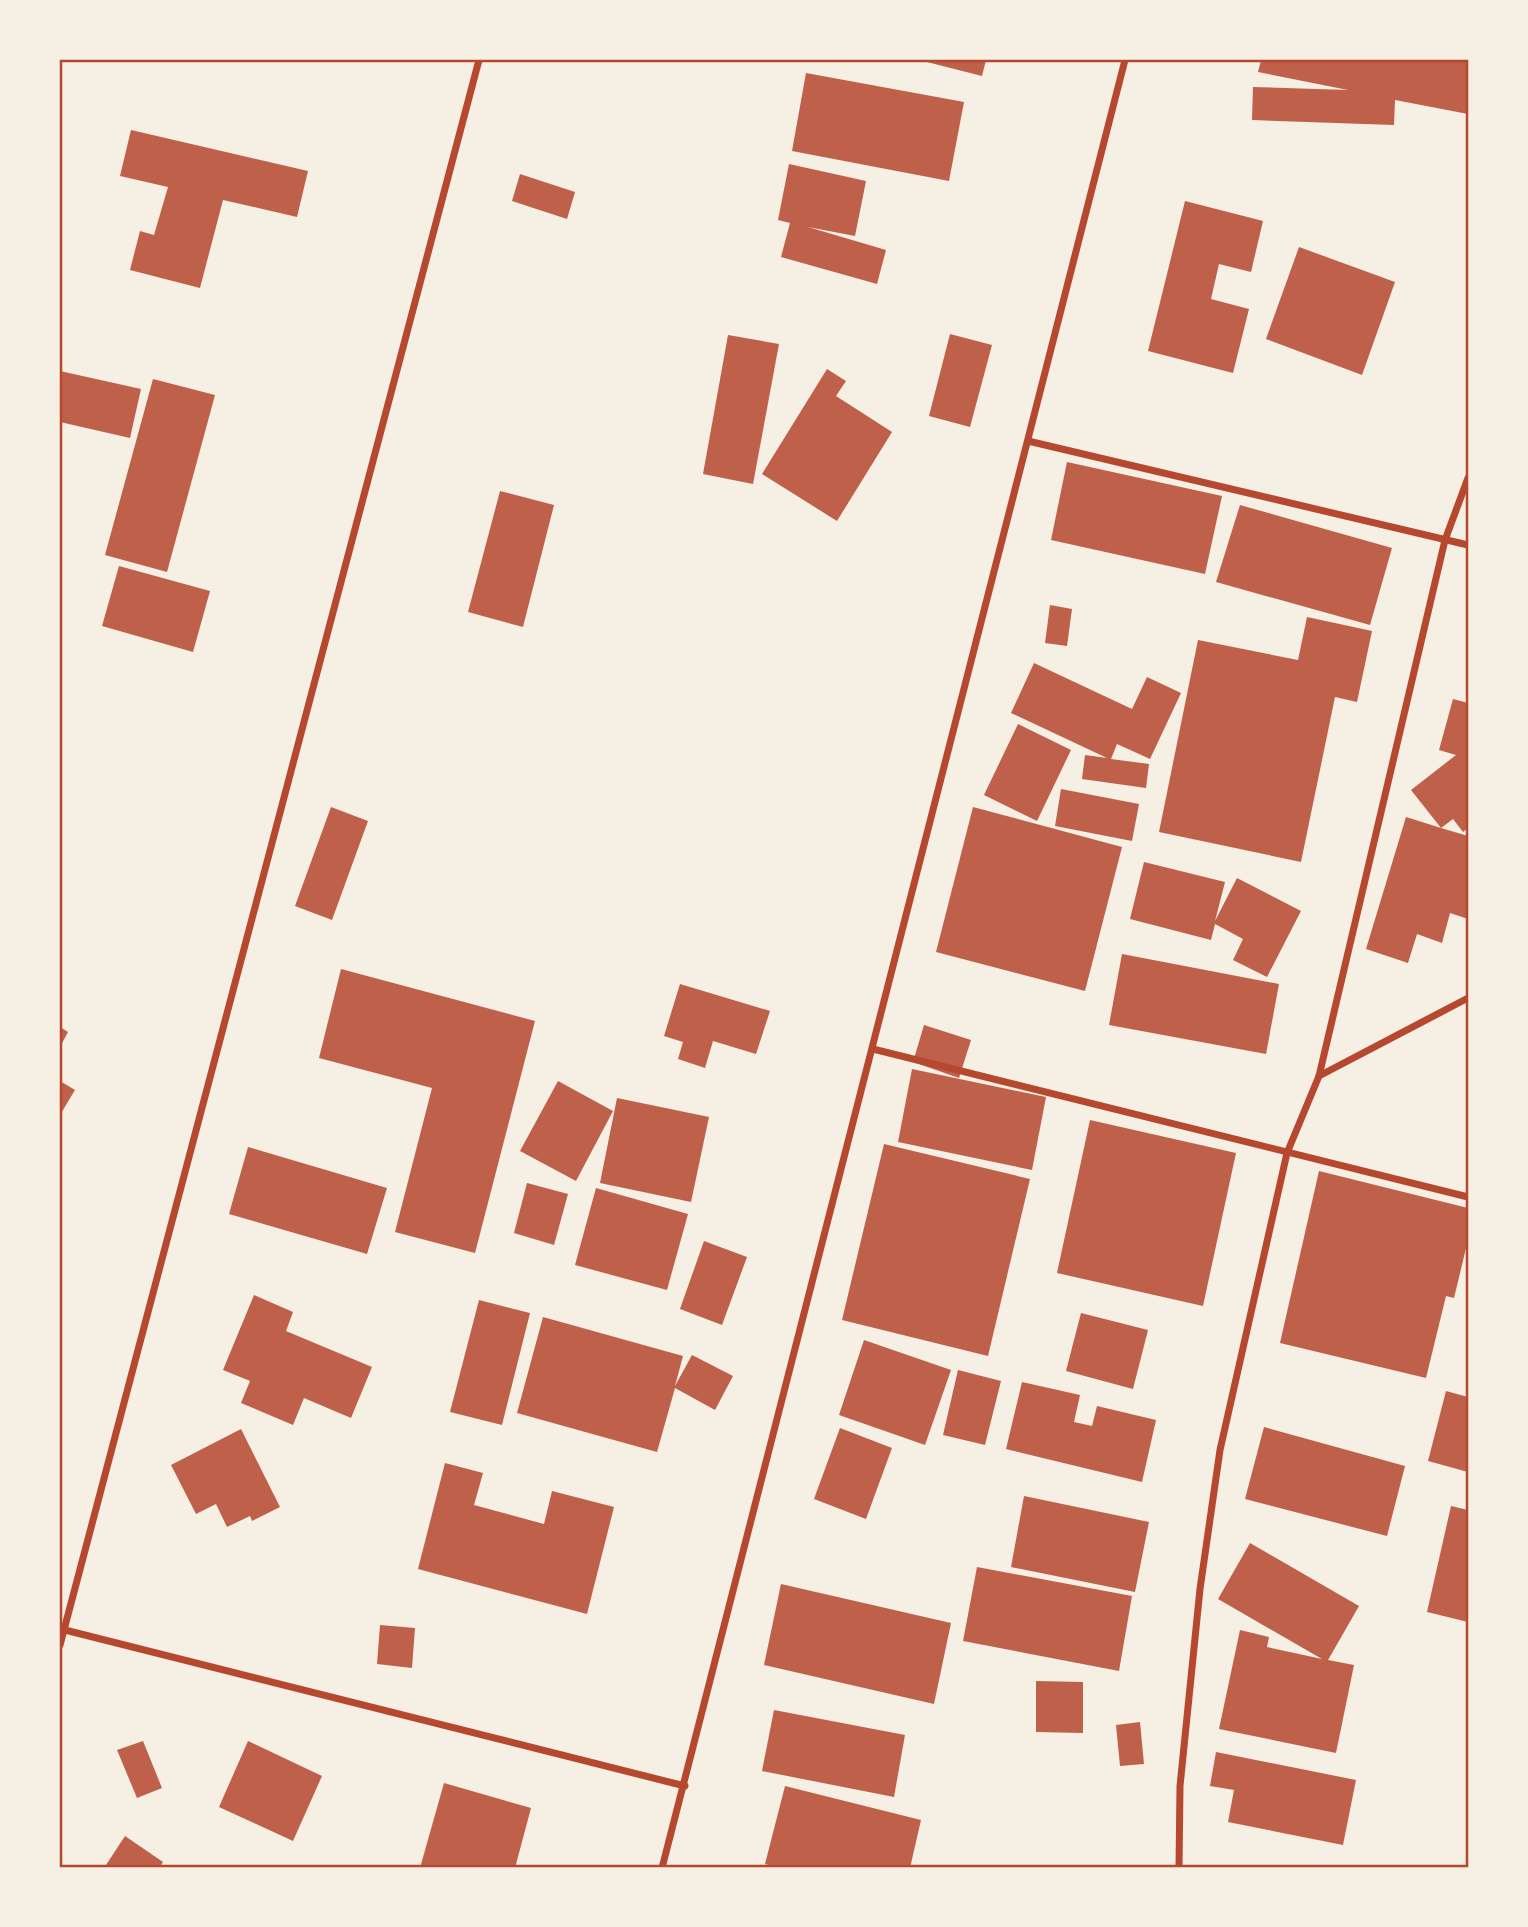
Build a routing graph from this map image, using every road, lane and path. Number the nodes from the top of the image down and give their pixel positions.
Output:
1 (479, 60) edge
2 (1125, 60) edge
3 (1028, 441) junction
4 (1468, 478) edge
5 (1445, 540) junction
6 (1468, 545) edge
7 (1468, 998) edge
8 (873, 1049) junction
9 (1319, 1076) junction
10 (1287, 1153) junction
11 (1468, 1197) edge
12 (62, 1629) edge
13 (60, 1645) edge
14 (685, 1786) junction
15 (662, 1867) edge
16 (1180, 1867) edge

1 - 12 street
2 - 3 street
3 - 5 street
3 - 8 street
4 - 5 street
5 - 6 street
5 - 9 street
7 - 9 street
8 - 10 street
8 - 14 street
9 - 10 street
10 - 11 street
10 - 16 street
12 - 13 street
12 - 14 street
14 - 15 street

